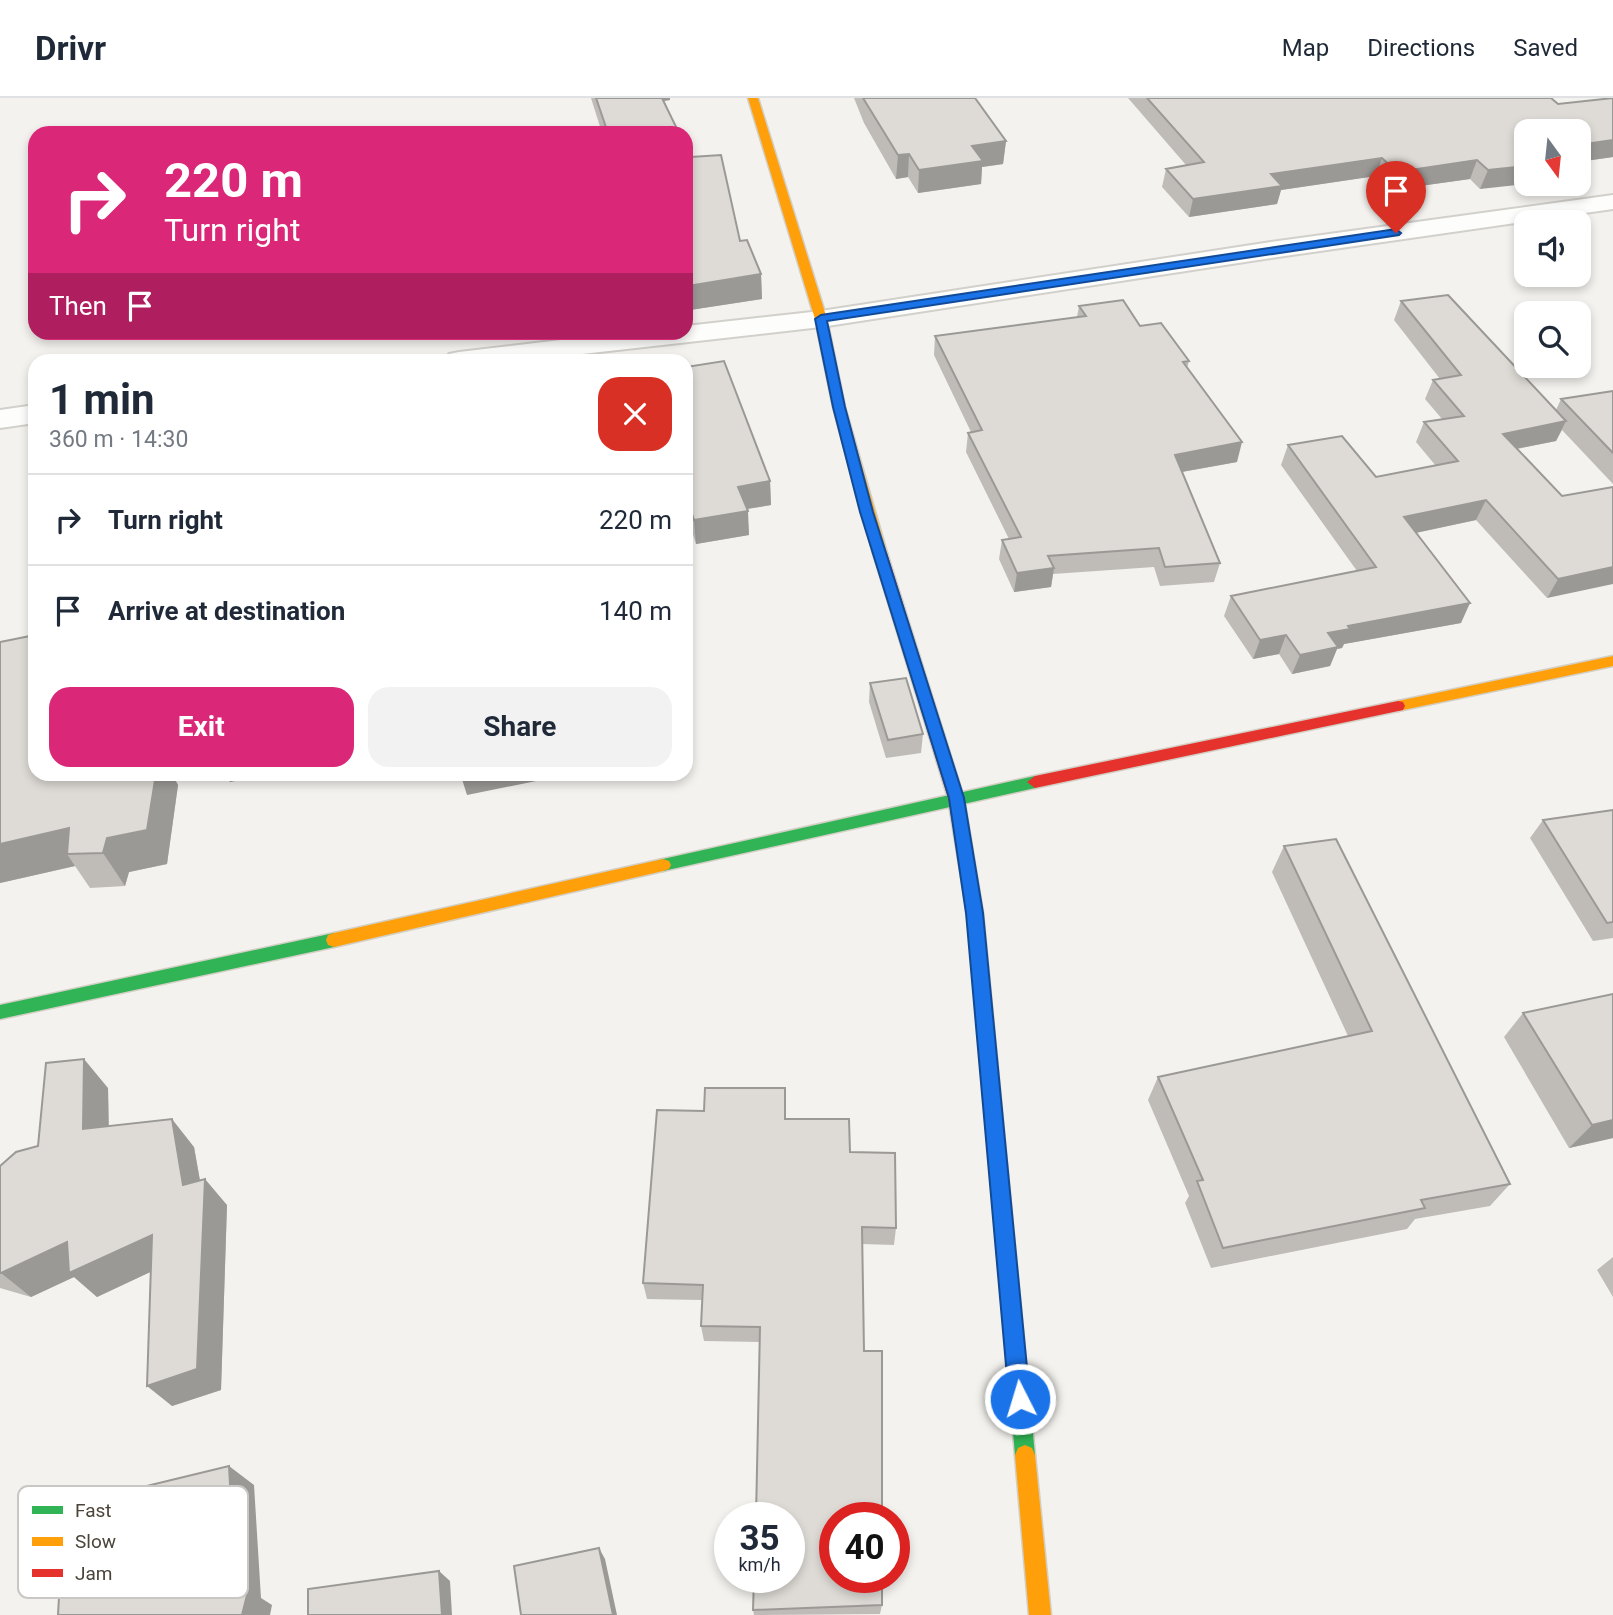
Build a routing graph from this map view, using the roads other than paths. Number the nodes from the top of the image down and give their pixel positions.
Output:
1 (753, 98) edge
2 (1613, 202) edge
3 (821, 319) junction
4 (693, 333) edge
5 (636, 340) edge
6 (512, 354) edge
7 (28, 415) edge
8 (0, 419) edge
9 (1613, 660) edge
10 (956, 798) junction
11 (0, 1012) edge
12 (1040, 1615) edge

1 - 3 street
2 - 3 street
3 - 4 street
3 - 10 street
5 - 6 street
7 - 8 street
9 - 10 street
10 - 11 street
10 - 12 street

